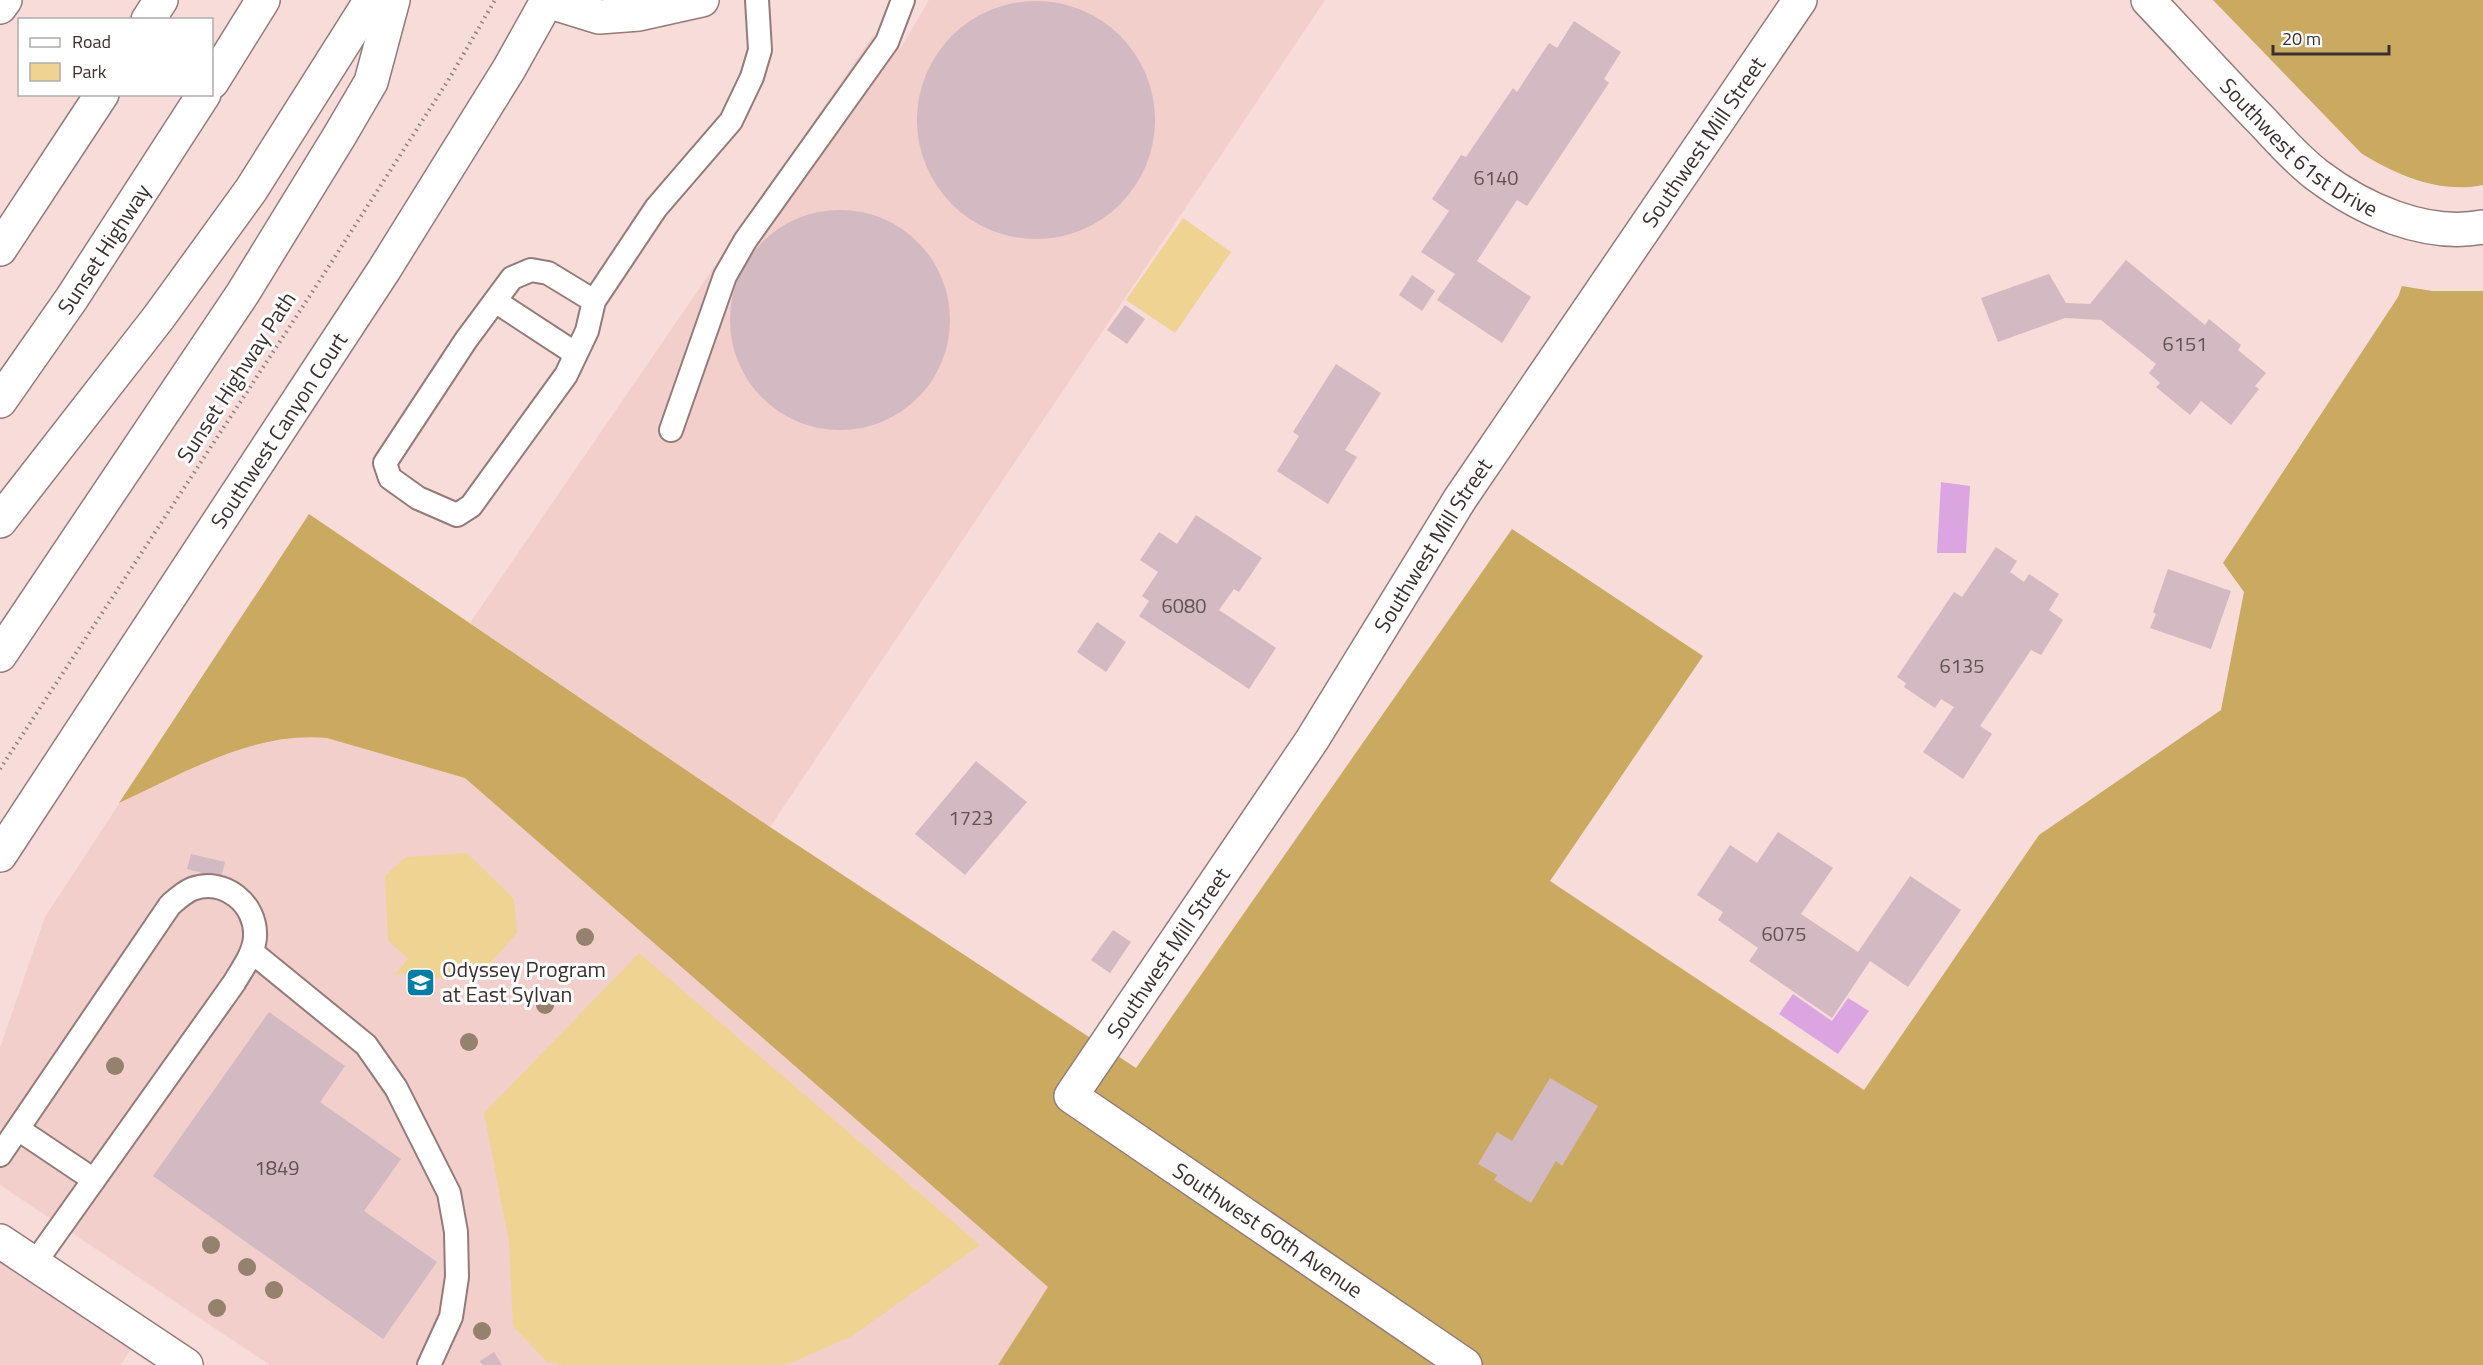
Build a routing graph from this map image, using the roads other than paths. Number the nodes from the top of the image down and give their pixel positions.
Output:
1 (5, 0) edge
2 (161, 0) edge
3 (263, 0) edge
4 (371, 0) edge
5 (393, 0) edge
6 (702, 0) edge
7 (757, 0) edge
8 (903, 0) edge
9 (1800, 0) edge
10 (2148, 0) edge
11 (547, 1) edge
12 (0, 7) edge
13 (149, 18) edge
14 (213, 80) edge
15 (101, 96) edge
16 (203, 96) edge
17 (2483, 227) edge
18 (0, 249) edge
19 (495, 301) junction
20 (594, 301) junction
21 (576, 354) junction
22 (0, 401) edge
23 (671, 430) dead end
24 (0, 521) edge
25 (0, 655) edge
26 (0, 855) edge
27 (252, 952) junction
28 (1071, 1096) joint
29 (18, 1129) junction
30 (0, 1155) edge
31 (94, 1180) junction
32 (0, 1241) edge
33 (34, 1264) junction
34 (186, 1365) edge
35 (429, 1365) edge
36 (1465, 1365) edge

1 - 12 main road
2 - 13 main road
3 - 14 main road
4 - 24 main road
5 - 25 main road
6 - 11 main road
7 - 20 lane
8 - 23 lane
9 - 28 main road, Southwest Mill Street
10 - 17 main road, Southwest 61st Drive
11 - 26 main road, Southwest Canyon Court
15 - 18 main road
16 - 22 main road, Sunset Highway
19 - 20 lane
19 - 21 lane
19 - 21 lane
20 - 21 lane
27 - 29 lane
27 - 31 lane
27 - 35 lane
28 - 36 main road, Southwest 60th Avenue
29 - 30 lane
29 - 31 lane
31 - 33 lane
32 - 33 main road
33 - 34 main road

